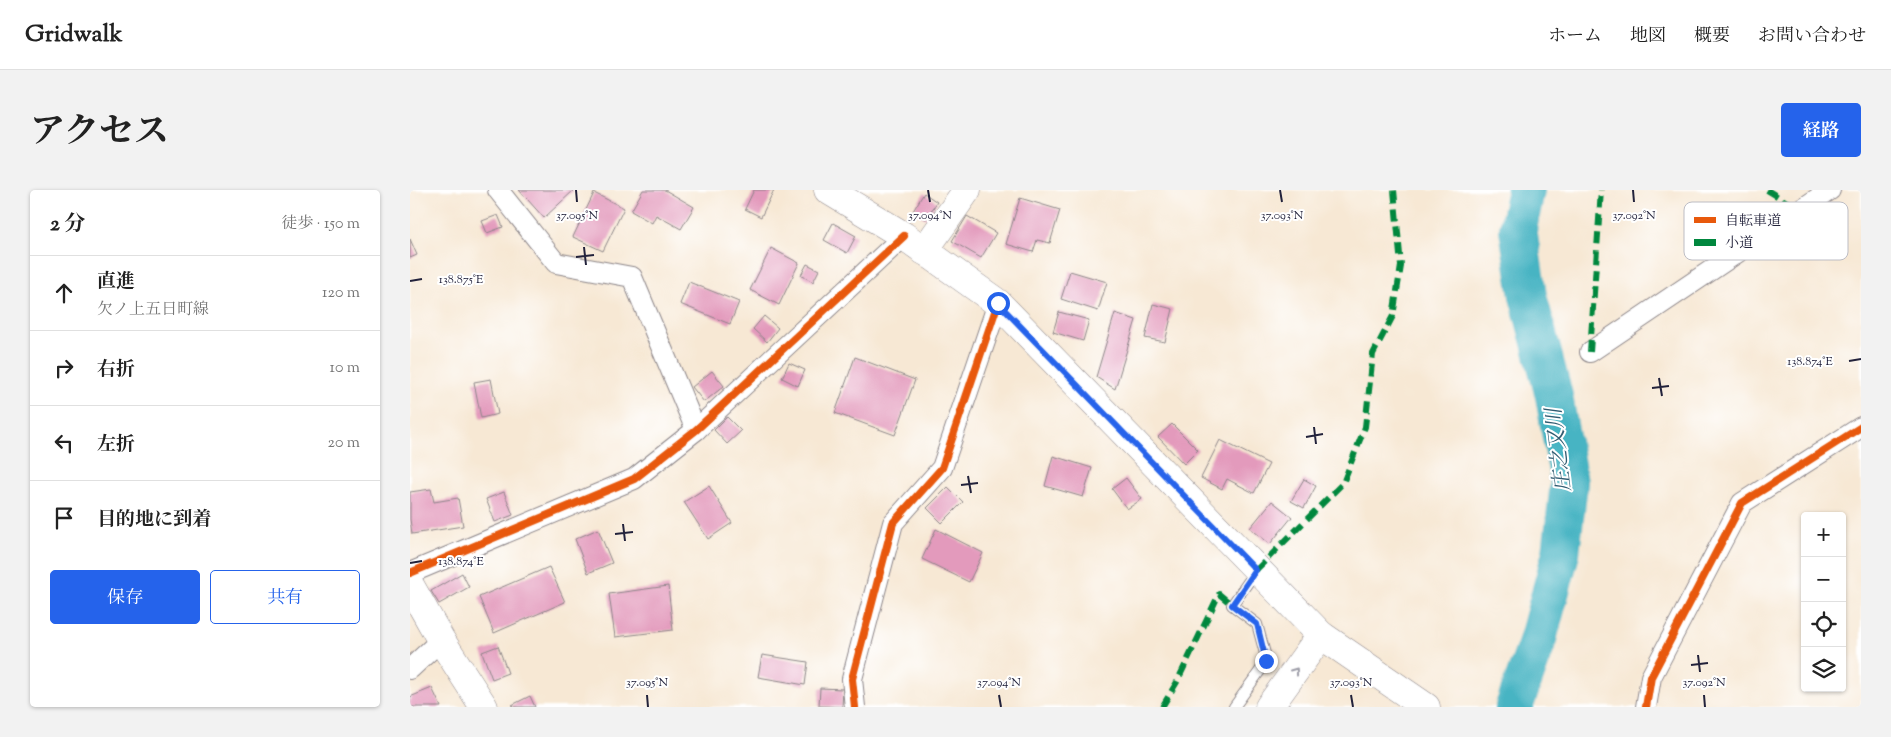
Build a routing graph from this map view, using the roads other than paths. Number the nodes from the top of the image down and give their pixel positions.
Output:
1 (498, 190) edge
2 (828, 190) edge
3 (967, 190) edge
4 (1830, 190) edge
5 (1812, 202) edge
6 (914, 243) junction
7 (1726, 260) edge
8 (998, 303) junction
9 (1590, 352) dead end
10 (1861, 427) edge
11 (696, 430) junction
12 (1256, 570) junction
13 (410, 573) edge
14 (410, 585) edge
15 (1321, 635) junction
16 (441, 640) junction
17 (410, 669) edge
18 (484, 707) edge
19 (855, 707) edge
20 (1234, 707) edge
21 (1269, 707) edge
22 (1426, 707) edge
23 (1646, 707) edge

1 - 11 street
2 - 6 main road
3 - 6 main road
4 - 5 street
6 - 8 main road
6 - 11 street
7 - 9 street
8 - 12 main road
8 - 19 street
10 - 23 street
11 - 13 street
12 - 15 main road
12 - 20 lane
14 - 16 main road
21 -> 15 main road
15 - 22 main road
16 - 17 street
16 - 18 main road

